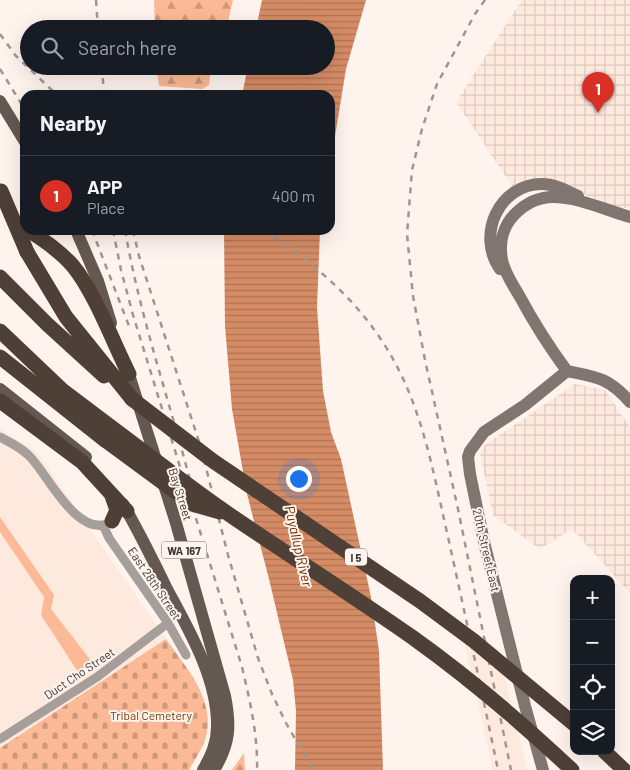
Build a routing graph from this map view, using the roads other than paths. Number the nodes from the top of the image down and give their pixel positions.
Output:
1 (0, 101) edge
2 (20, 134) edge
3 (0, 191) edge
4 (0, 213) edge
5 (629, 217) edge
6 (20, 225) edge
7 (35, 235) edge
8 (78, 235) edge
9 (0, 276) edge
10 (0, 330) edge
11 (0, 357) edge
12 (567, 371) junction
13 (129, 374) junction
14 (0, 389) edge
15 (132, 399) junction
16 (0, 401) edge
17 (630, 402) edge
18 (0, 437) edge
19 (108, 488) junction
20 (127, 511) junction
21 (228, 514) junction
22 (108, 523) junction
23 (136, 527) junction
24 (168, 623) junction
25 (186, 655) dead end
26 (570, 721) edge
27 (0, 739) edge
28 (608, 755) edge
29 (203, 770) edge
30 (214, 770) edge
31 (543, 770) edge
32 (572, 770) edge
33 (624, 770) edge

1 - 2 main road
3 - 15 highway, bridge
4 - 6 highway
5 - 12 street
7 - 13 highway
8 - 13 main road, Bay Street
9 - 15 highway, I 5
10 - 21 highway, bridge
11 - 21 highway, bridge
12 - 17 street
12 - 31 street, 20th Street East
13 - 30 main road, Bay Street / WA 167
14 - 20 main road, WA 167
15 - 26 highway, I 5, bridge
16 - 19 highway
18 - 22 street
19 - 20 highway
19 - 22 highway
20 - 23 main road, WA 167
21 - 32 highway, bridge
22 - 23 main road
22 - 24 street, East 28th Street
23 - 29 main road, WA 167
24 - 25 street, East 28th Street
24 - 27 street, Duct Cho Street
28 - 33 highway

